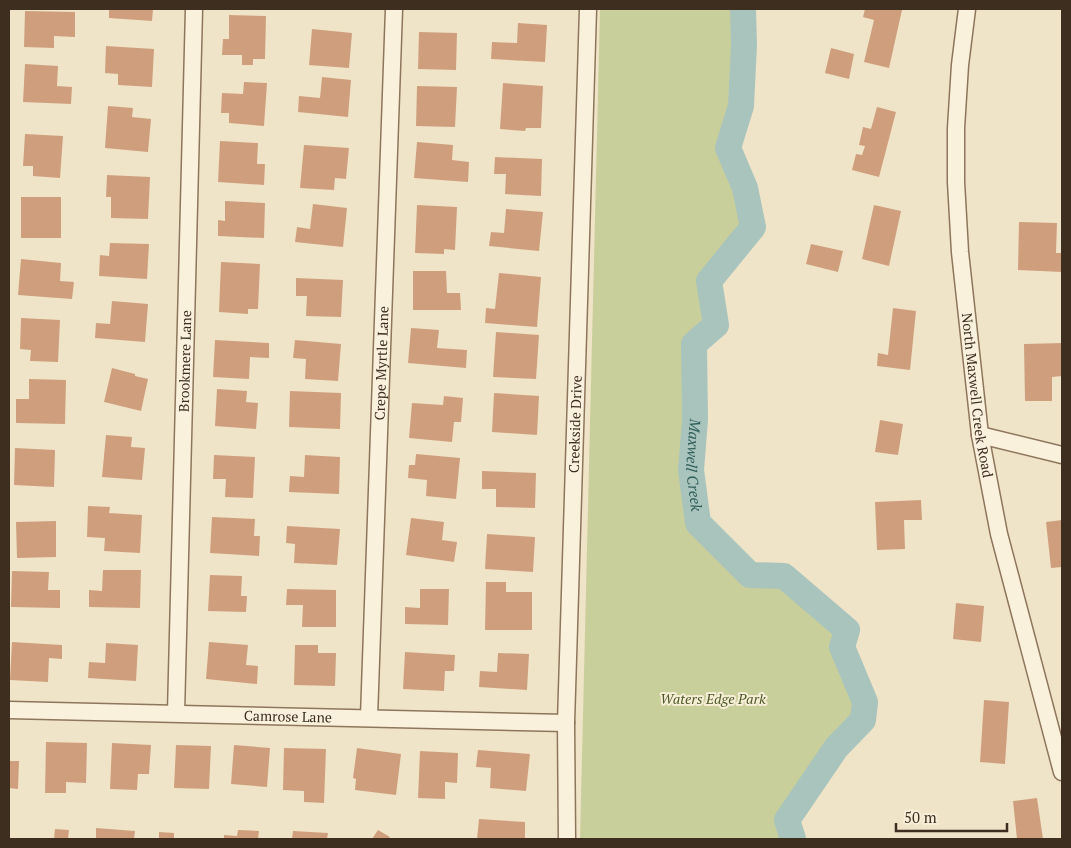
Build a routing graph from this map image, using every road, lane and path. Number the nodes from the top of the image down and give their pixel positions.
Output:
1 (194, 9) edge
2 (394, 9) edge
3 (588, 9) edge
4 (967, 9) edge
5 (980, 435) junction
6 (1062, 456) edge
7 (9, 710) edge
8 (176, 713) junction
9 (369, 718) junction
10 (566, 723) junction
11 (1062, 772) edge
12 (566, 839) edge

1 - 8 street, Brookmere Lane
2 - 9 street, Crepe Myrtle Lane
3 - 10 street, Creekside Drive
4 - 5 street, North Maxwell Creek Road
5 - 6 street
5 - 11 street, North Maxwell Creek Road
7 - 8 street, Camrose Lane
8 - 9 street, Camrose Lane
9 - 10 street, Camrose Lane
10 - 12 street, Creekside Drive

